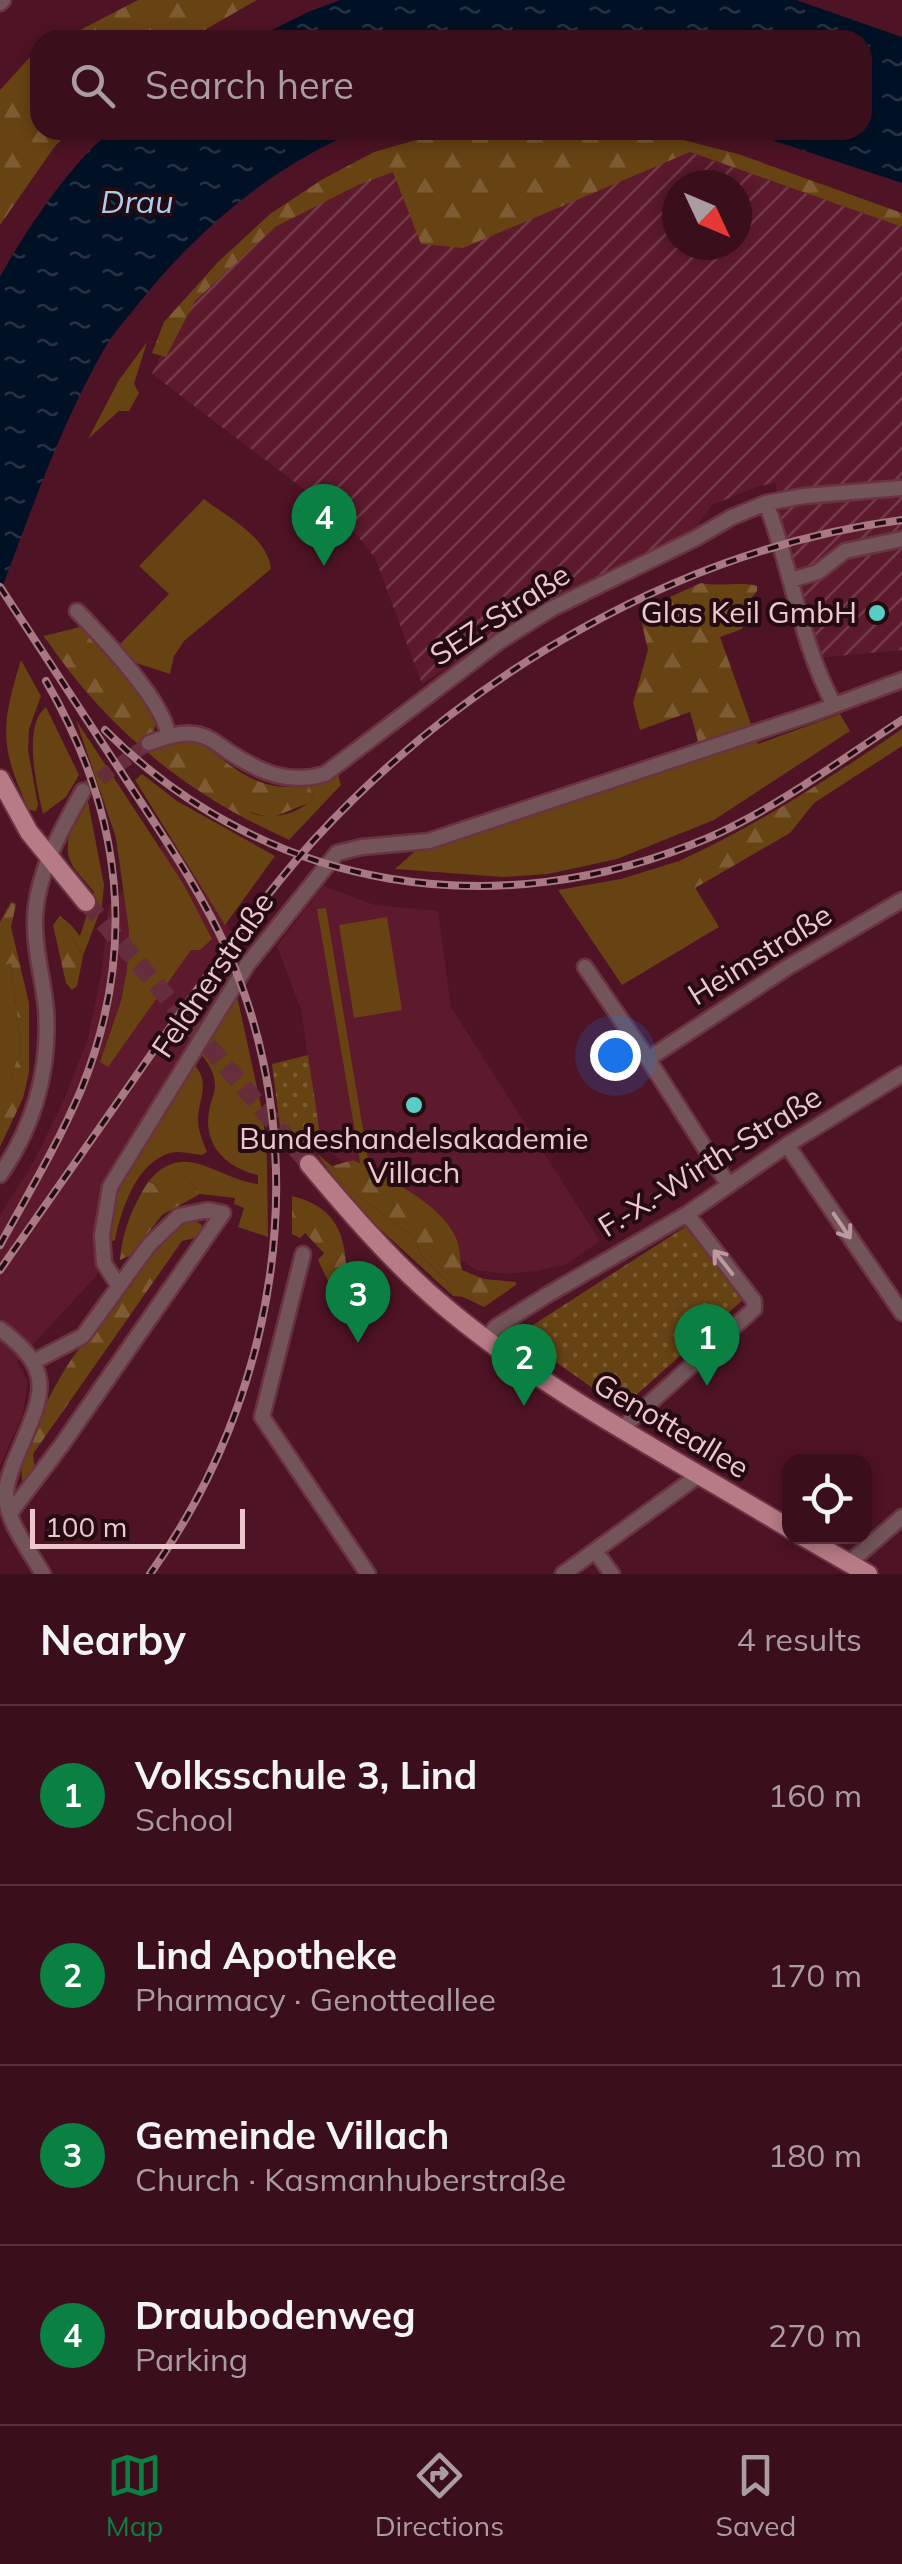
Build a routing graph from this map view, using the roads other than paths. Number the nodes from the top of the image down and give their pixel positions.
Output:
1 (902, 488) edge
2 (766, 503) junction
3 (902, 539) edge
4 (791, 580) junction
5 (77, 612) dead end
6 (902, 680) edge
7 (834, 705) junction
8 (168, 737) junction
9 (149, 744) tunnel mouth
10 (1, 781) edge
11 (83, 790) tunnel mouth
12 (50, 858) junction
13 (902, 900) edge
14 (86, 902) tunnel mouth
15 (585, 967) dead end
16 (648, 1059) junction
17 (902, 1074) edge
18 (787, 1145) junction
19 (309, 1164) tunnel mouth
20 (0, 1175) edge
21 (728, 1184) junction
22 (687, 1214) junction
23 (303, 1254) dead end
24 (118, 1285) junction
25 (902, 1313) edge
26 (0, 1329) edge
27 (486, 1339) junction
28 (36, 1361) junction
29 (621, 1429) junction
30 (699, 1475) junction
31 (10, 1513) junction
32 (902, 1517) edge
33 (782, 1524) edge
34 (816, 1544) edge
35 (596, 1552) junction
36 (849, 1563) junction
37 (43, 1574) edge
38 (368, 1574) edge
39 (563, 1574) edge
40 (612, 1574) edge
41 (868, 1574) edge

1 - 2 street, SEZ-Straße
2 - 4 street
2 - 8 street, SEZ-Straße
3 - 4 street
4 - 7 street
5 - 8 street
6 - 7 street, Feldnerstraße
7 - 24 street, Feldnerstraße
8 - 9 street, SEZ-Straße
10 - 12 main road
11 - 12 street
12 - 14 main road
12 - 20 street
13 - 16 street, Heimstraße
15 - 16 street
16 - 21 street
17 - 18 street, F.-X.-Wirth-Straße
18 - 21 street, F.-X.-Wirth-Straße
18 -> 25 street
19 - 27 main road, Genotteallee
21 - 22 street, F.-X.-Wirth-Straße
22 - 27 street, F.-X.-Wirth-Straße
29 -> 22 street
23 - 38 street
24 - 28 street
24 - 31 street
26 - 28 street
27 - 29 main road, Genotteallee
28 - 31 street
29 - 30 main road, Genotteallee
30 - 33 main road, Genotteallee
30 - 35 street
31 - 37 street
32 - 36 street
34 - 36 main road
35 - 39 street
35 - 40 street
36 - 41 main road

